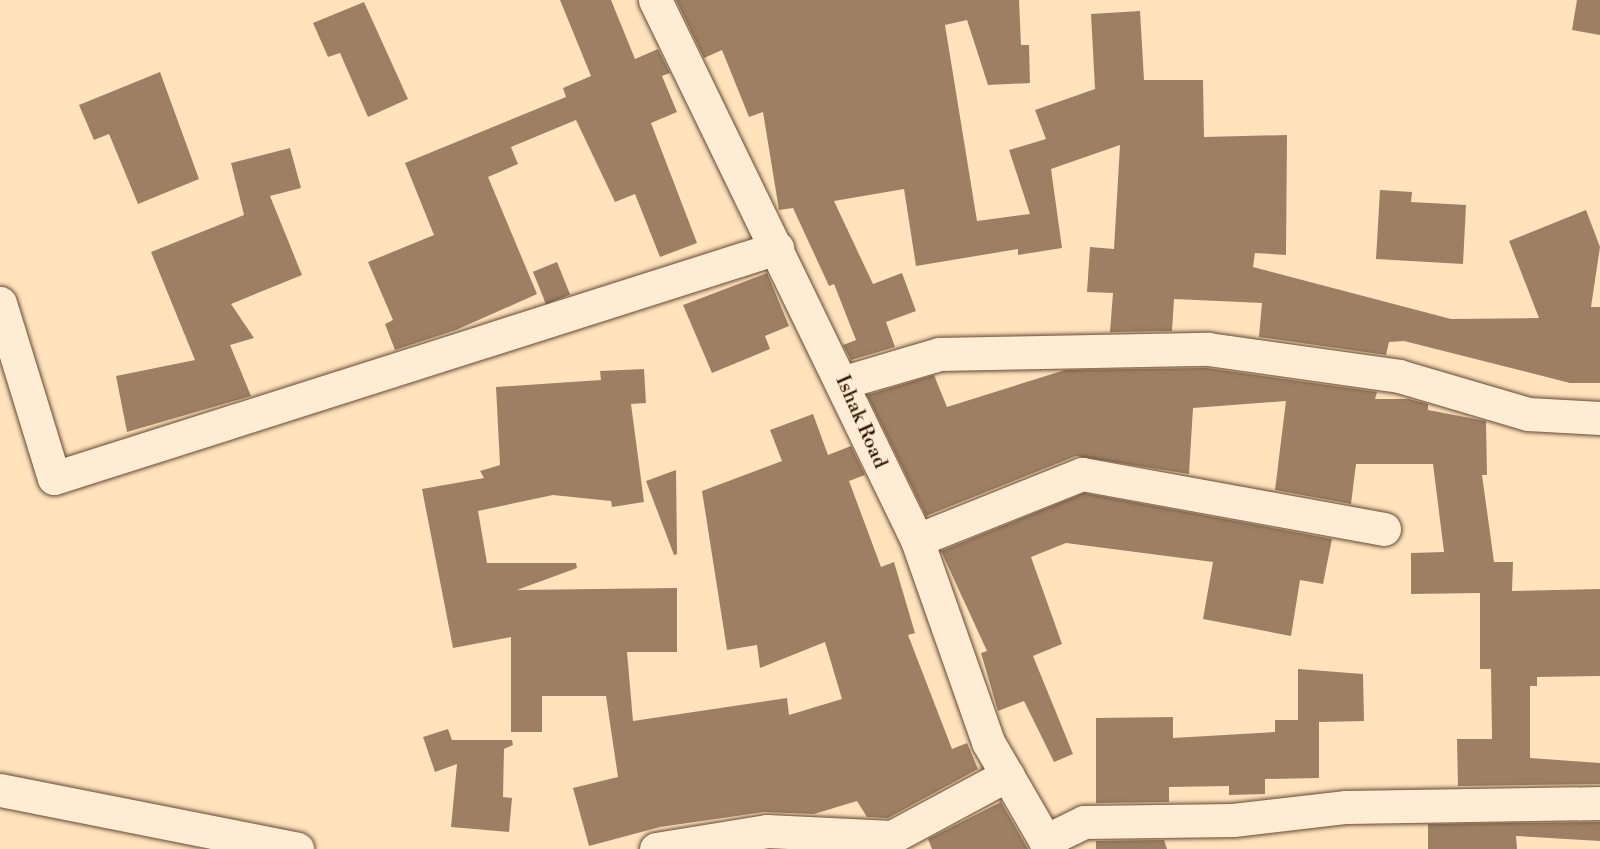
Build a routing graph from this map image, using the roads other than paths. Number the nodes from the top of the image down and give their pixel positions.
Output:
1 (655, 0) edge
2 (777, 248) junction
3 (0, 303) edge
4 (844, 382) junction
5 (1600, 418) edge
6 (1384, 529) dead end
7 (917, 540) junction
8 (1007, 775) junction
9 (0, 790) edge
10 (1600, 803) edge
11 (1048, 845) edge
12 (297, 849) edge
13 (656, 849) edge

1 - 2 street, Ishak Road
2 - 3 street
2 - 4 street, Ishak Road
4 - 5 street
4 - 7 street, Ishak Road
6 - 7 street
7 - 8 street, Ishak Road
8 - 11 street, Ishak Road
8 - 13 street
9 - 12 street
10 - 11 street

